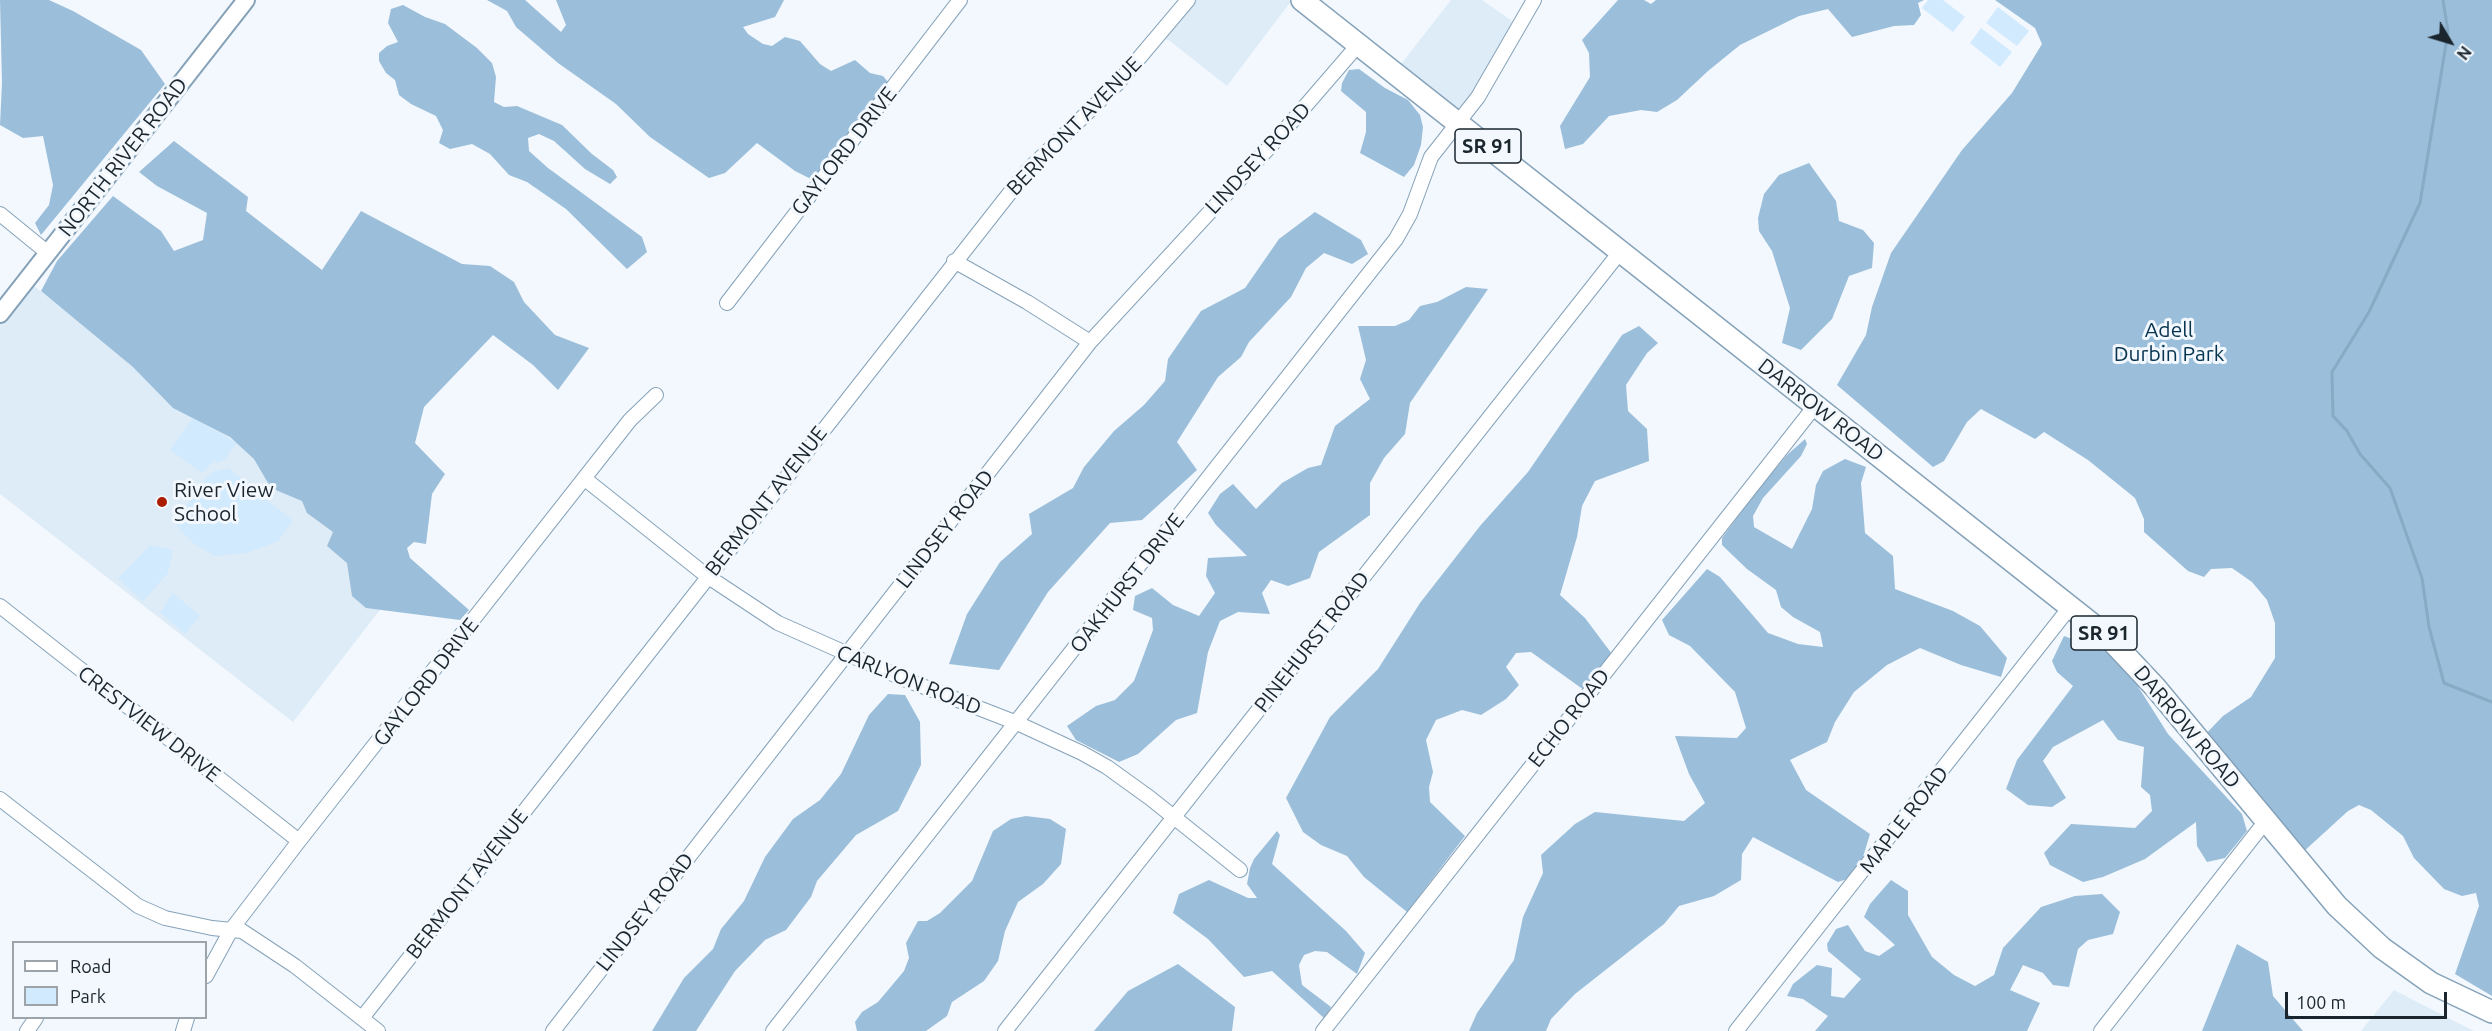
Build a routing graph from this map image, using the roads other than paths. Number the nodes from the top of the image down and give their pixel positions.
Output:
1 (246, 0) edge
2 (960, 0) edge
3 (1188, 0) edge
4 (1302, 0) edge
5 (1534, 0) edge
6 (1358, 45) junction
7 (1459, 122) junction
8 (0, 214) edge
9 (1620, 252) junction
10 (48, 253) junction
11 (954, 261) junction
12 (727, 303) dead end
13 (0, 314) edge
14 (1090, 342) junction
15 (656, 396) dead end
16 (1815, 406) junction
17 (585, 479) junction
18 (707, 576) junction
19 (0, 606) edge
20 (2070, 607) junction
21 (847, 655) junction
22 (1017, 723) junction
23 (0, 799) edge
24 (1174, 817) junction
25 (2265, 822) junction
26 (299, 841) junction
27 (1240, 870) dead end
28 (231, 930) junction
29 (207, 974) edge
30 (2492, 1012) edge
31 (362, 1018) junction
32 (378, 1031) edge
33 (553, 1031) edge
34 (773, 1031) edge
35 (1005, 1031) edge
36 (1323, 1031) edge
37 (1736, 1031) edge
38 (2101, 1031) edge

1 - 10 street, NORTH RIVER ROAD
2 - 12 street, GAYLORD DRIVE
3 - 11 street, BERMONT AVENUE
4 - 6 main road, SR 91
5 - 7 street, OAKHURST DRIVE
6 - 7 main road, SR 91
6 - 14 street, LINDSEY ROAD
7 - 9 main road, SR 91
7 - 22 street, OAKHURST DRIVE
8 - 10 street
9 - 16 main road, DARROW ROAD / SR 91
9 - 24 street, PINEHURST ROAD
10 - 13 street, NORTH RIVER ROAD
11 - 14 street
11 - 18 street, BERMONT AVENUE
14 - 21 street, LINDSEY ROAD
15 - 17 street, GAYLORD DRIVE
16 - 20 main road, DARROW ROAD / SR 91
16 - 36 street, ECHO ROAD
17 - 18 street, CARLYON ROAD
17 - 26 street, GAYLORD DRIVE
18 - 21 street, CARLYON ROAD
18 - 31 street, BERMONT AVENUE
19 - 26 street, CRESTVIEW DRIVE
20 - 25 main road, DARROW ROAD / SR 91
20 - 37 street, MAPLE ROAD
21 - 22 street, CARLYON ROAD
21 - 33 street, LINDSEY ROAD
22 - 24 street, CARLYON ROAD
22 - 34 street, OAKHURST DRIVE
23 - 28 street
24 - 27 street, CARLYON ROAD
24 - 35 street, PINEHURST ROAD
25 - 30 main road, DARROW ROAD / SR 91
25 - 38 street
26 - 28 street, GAYLORD DRIVE
28 - 29 street, GAYLORD DRIVE
28 - 31 street
31 - 32 street

